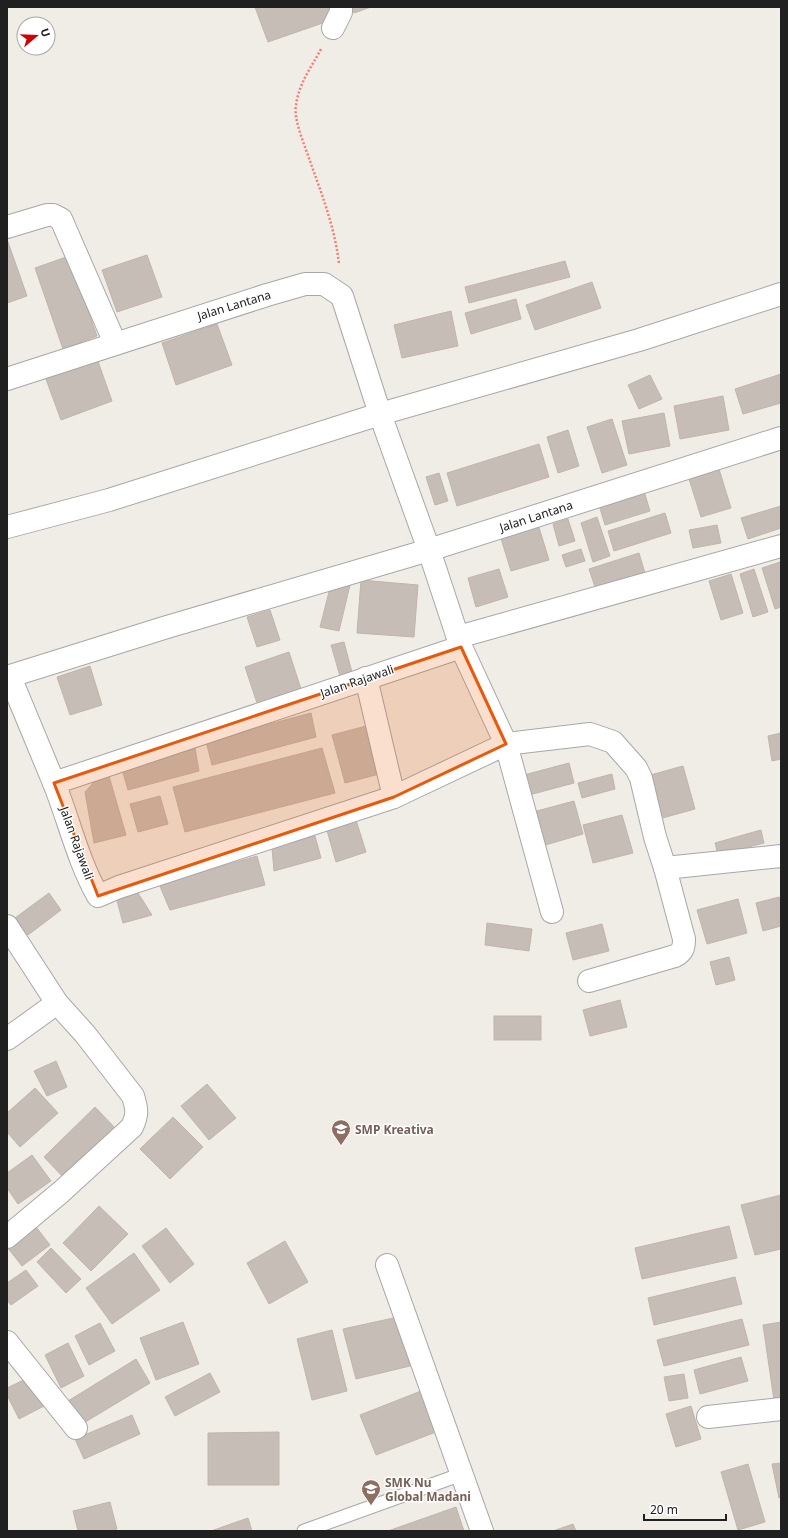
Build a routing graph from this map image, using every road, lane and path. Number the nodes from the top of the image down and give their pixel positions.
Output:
1 (342, 7) edge
2 (333, 28) joint
3 (7, 227) edge
4 (781, 294) edge
5 (342, 296) junction
6 (114, 343) junction
7 (7, 379) edge
8 (380, 414) junction
9 (781, 438) edge
10 (7, 527) edge
11 (781, 546) edge
12 (429, 550) junction
13 (460, 642) junction
14 (8, 677) edge
15 (366, 678) junction
16 (506, 744) junction
17 (54, 783) junction
18 (394, 797) junction
19 (781, 856) edge
20 (665, 868) junction
21 (552, 912) dead end
22 (7, 926) edge
23 (588, 982) dead end
24 (57, 1002) junction
25 (7, 1039) edge
26 (7, 1237) edge
27 (387, 1265) dead end
28 (7, 1342) edge
29 (781, 1409) edge
30 (708, 1417) dead end
31 (76, 1428) dead end
32 (462, 1474) junction
33 (304, 1531) edge
34 (482, 1531) edge

1 - 2 street
2 - 5 path
3 - 6 street
4 - 8 street
5 - 6 street, Jalan Lantana
5 - 8 street
6 - 7 street, Jalan Lantana
8 - 10 street
8 - 12 street
9 - 12 street, Jalan Lantana
11 - 13 street, Jalan Rajawali
12 - 13 street
12 - 14 street, Jalan Lantana
13 - 15 street, Jalan Rajawali
13 - 16 street
14 - 17 street
15 - 17 street, Jalan Rajawali
15 - 18 street
16 - 18 street, Jalan Rajawali
16 - 20 street, Jalan Rajawali
16 - 21 street
17 - 18 street, Jalan Rajawali
19 - 20 street
20 - 23 street, Jalan Rajawali
22 - 24 street
24 - 25 street
24 - 26 street
27 - 32 street
28 - 31 street
29 - 30 street
32 - 33 lane
32 - 34 street

